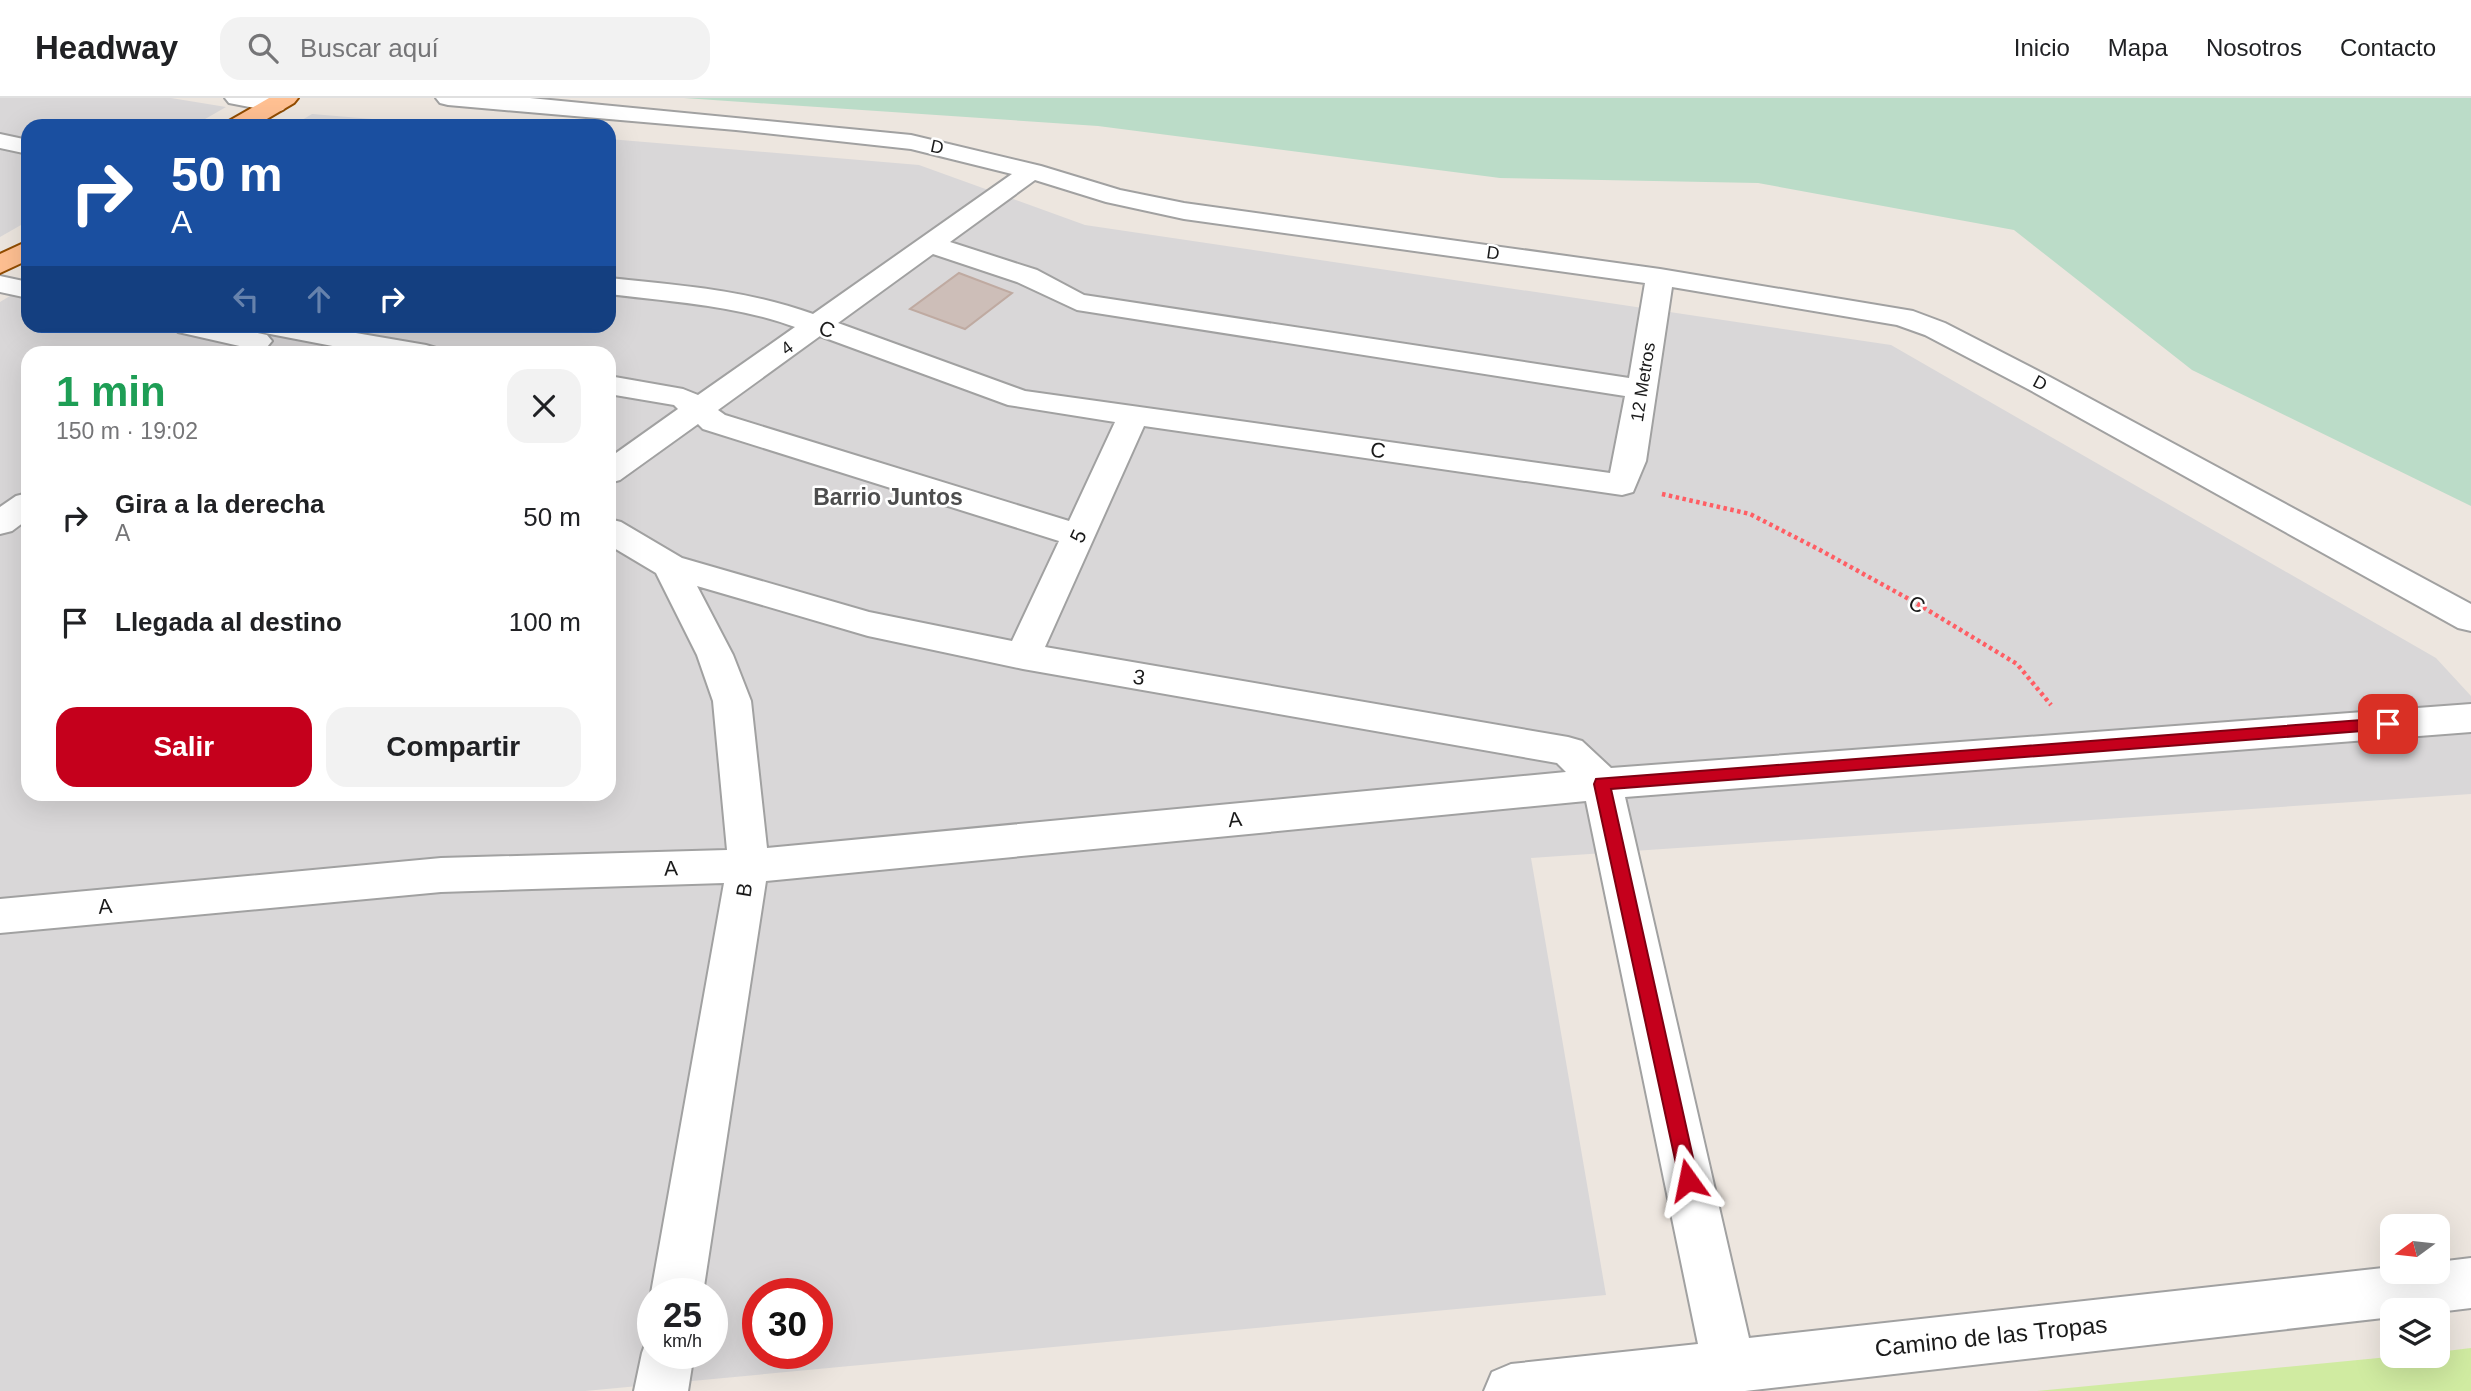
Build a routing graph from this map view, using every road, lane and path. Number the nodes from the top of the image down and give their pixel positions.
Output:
1 (237, 98) edge
2 (448, 98) edge
3 (280, 101) edge
4 (582, 109) junction
5 (250, 119) edge
6 (568, 119) edge
7 (0, 141) edge
8 (21, 146) edge
9 (1032, 171) junction
10 (930, 244) junction
11 (21, 253) edge
12 (0, 265) edge
13 (1660, 277) junction
14 (0, 284) edge
15 (616, 287) edge
16 (21, 288) edge
17 (818, 326) junction
18 (235, 333) edge
19 (262, 337) edge
20 (349, 346) edge
21 (616, 386) edge
22 (1642, 388) junction
23 (699, 410) junction
24 (1133, 415) junction
25 (616, 468) edge
26 (1622, 485) junction
27 (21, 508) edge
28 (0, 523) edge
29 (616, 534) edge
30 (1078, 535) junction
31 (670, 566) junction
32 (2471, 619) edge
33 (1023, 656) junction
34 (2471, 718) edge
35 (2085, 746) junction
36 (1602, 784) junction
37 (748, 866) junction
38 (0, 916) edge
39 (679, 1278) edge
40 (2471, 1283) edge
41 (1729, 1365) junction
42 (665, 1369) edge
43 (661, 1391) edge
44 (1511, 1391) edge

1 - 3 street
2 - 4 street, D
3 - 5 main road
4 - 6 street
4 - 9 street, D
7 - 8 street
9 - 10 street, 4
9 - 13 street, D
10 - 17 street, 4
10 - 22 street
11 - 12 main road
13 - 22 street, 12 Metros
13 - 32 street, D
14 - 16 street
15 - 17 street, C
17 - 23 street, 4
17 - 24 street, C
18 - 19 street
19 - 20 street
21 - 23 street
22 - 26 street, 12 Metros
23 - 25 street, 4
23 - 30 street
24 - 26 street, C
24 - 30 street, 5
26 - 35 path, C
27 - 28 street
29 - 31 street
30 - 33 street, 5
31 - 33 street, 3
31 - 37 street, B
33 - 36 street, 3
34 - 35 street, A
35 - 36 street, A
36 - 37 street, A
36 - 41 street
37 - 38 street, A
37 - 39 street, B
40 - 41 street, Camino de las Tropas
41 - 44 street, Camino de las Tropas
42 - 43 street

